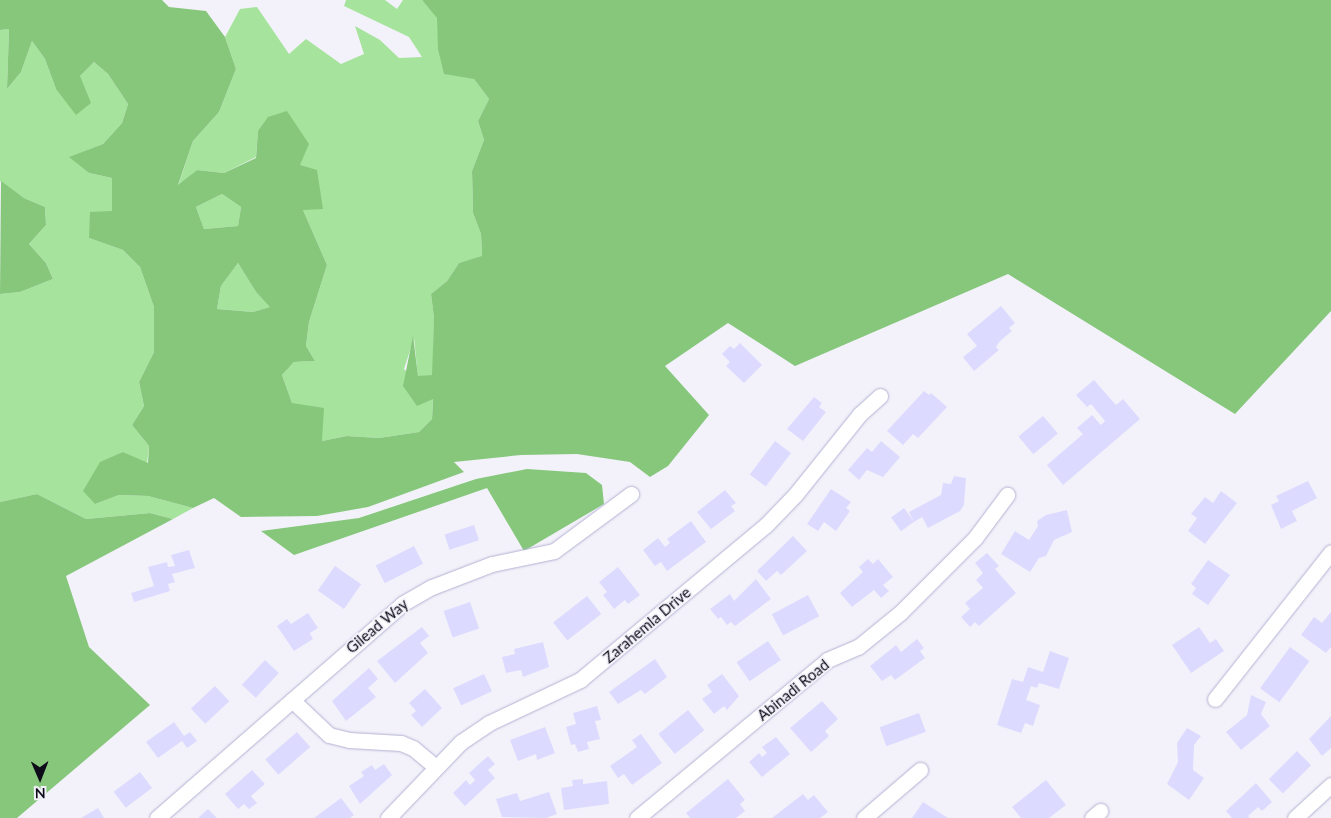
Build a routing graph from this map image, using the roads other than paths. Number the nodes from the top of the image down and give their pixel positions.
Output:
1 (880, 396) dead end
2 (631, 494) dead end
3 (1007, 495) dead end
4 (1331, 552) edge
5 (1215, 699) dead end
6 (292, 700) junction
7 (436, 767) junction
8 (920, 770) dead end
9 (1331, 785) edge
10 (157, 818) edge
11 (388, 818) edge
12 (637, 818) edge
13 (864, 818) edge
14 (1295, 818) edge

1 - 7 street, Zarahemla Drive
2 - 6 street, Gilead Way
3 - 12 street, Abinadi Road
4 - 5 street
6 - 7 street
6 - 10 street, Gilead Way
7 - 11 street, Zarahemla Drive
8 - 13 street
9 - 14 street

